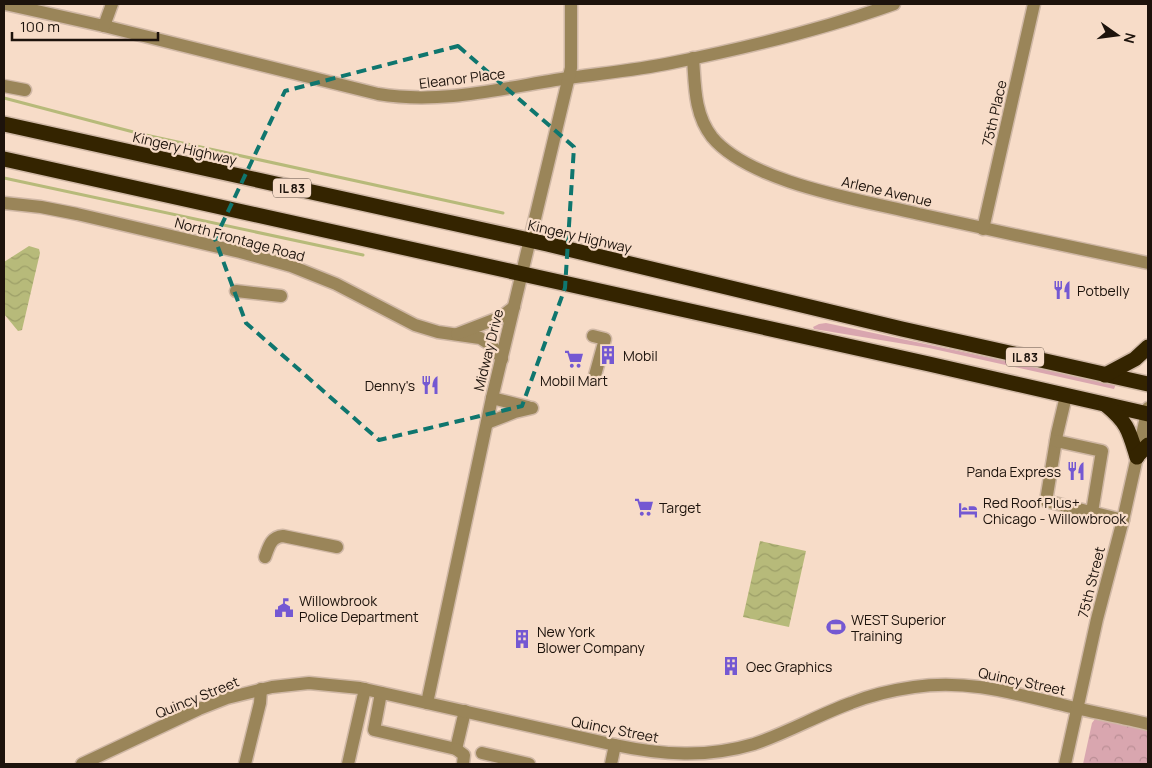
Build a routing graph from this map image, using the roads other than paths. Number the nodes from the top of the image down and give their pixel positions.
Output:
1 (5, 4) edge
2 (112, 4) edge
3 (571, 4) edge
4 (894, 4) edge
5 (1034, 4) edge
6 (104, 26) junction
7 (692, 58) junction
8 (569, 78) junction
9 (4, 86) edge
10 (25, 90) dead end
11 (4, 117) edge
12 (4, 124) edge
13 (54, 135) junction
14 (4, 159) edge
15 (4, 165) edge
16 (47, 169) junction
17 (4, 203) edge
18 (983, 229) junction
19 (530, 241) junction
20 (1148, 263) edge
21 (522, 274) junction
22 (236, 291) dead end
23 (281, 296) dead end
24 (514, 307) junction
25 (457, 334) junction
26 (593, 336) dead end
27 (1148, 347) edge
28 (502, 359) junction
29 (1105, 375) junction
30 (594, 379) dead end
31 (1148, 384) edge
32 (1066, 396) junction
33 (492, 398) junction
34 (1104, 404) junction
35 (1148, 412) edge
36 (487, 423) junction
37 (1056, 441) junction
38 (1148, 444) edge
39 (1137, 457) junction
40 (1092, 512) junction
41 (1123, 520) junction
42 (337, 548) dead end
43 (265, 557) dead end
44 (261, 689) junction
45 (365, 689) junction
46 (381, 692) junction
47 (427, 703) junction
48 (1077, 708) junction
49 (465, 711) junction
50 (1148, 724) edge
51 (615, 745) junction
52 (456, 749) junction
53 (482, 753) dead end
54 (690, 759) edge
55 (82, 764) edge
56 (245, 764) edge
57 (348, 764) edge
58 (463, 764) edge
59 (528, 764) edge
60 (611, 764) edge
61 (1065, 764) edge

1 - 6 street, Eleanor Place
2 - 6 street
3 - 8 street, Midway Drive
4 - 7 street, Eleanor Place
5 - 18 street, 75th Place
6 - 8 street, Eleanor Place
7 - 8 street, Eleanor Place
7 - 18 street, Arlene Avenue
8 - 19 street, Midway Drive
9 - 10 street
11 - 13 highway
12 - 13 highway, Kingery Highway / IL 83
13 - 19 highway, Kingery Highway / IL 83
14 - 16 highway, IL 83
15 - 16 highway
16 - 21 highway, IL 83
17 - 25 street, North Frontage Road
18 - 20 street, Arlene Avenue
19 - 21 street, Midway Drive
19 - 29 highway, Kingery Highway / IL 83
21 - 24 street, Midway Drive
21 - 32 highway, IL 83
22 - 23 street
24 - 25 street
24 - 28 street, Midway Drive
25 - 28 street, North Frontage Road
26 - 30 street
27 - 29 highway
28 - 33 street, Midway Drive
29 - 31 highway, Kingery Highway / IL 83
32 - 34 highway, IL 83
32 - 37 street
33 - 36 street, Midway Drive
33 - 36 street
34 - 35 highway, IL 83
34 - 39 highway
35 - 39 street, 75th Street
36 - 47 street, Midway Drive
37 - 40 street
37 - 40 street
38 - 39 highway
39 - 41 street, 75th Street
40 - 41 street
41 - 48 street, 75th Street
42 - 43 street
44 - 45 street, Quincy Street
44 - 55 street, Quincy Street
44 - 56 street
45 - 46 street, Quincy Street
45 - 57 street
46 - 47 street, Quincy Street
46 - 52 street
47 - 49 street, Quincy Street
48 - 50 street, Quincy Street
48 - 54 street, Quincy Street
48 - 61 street, 75th Street
49 - 51 street, Quincy Street
49 - 52 street
51 - 54 street, Quincy Street
51 - 60 street
52 - 58 street
53 - 59 street

